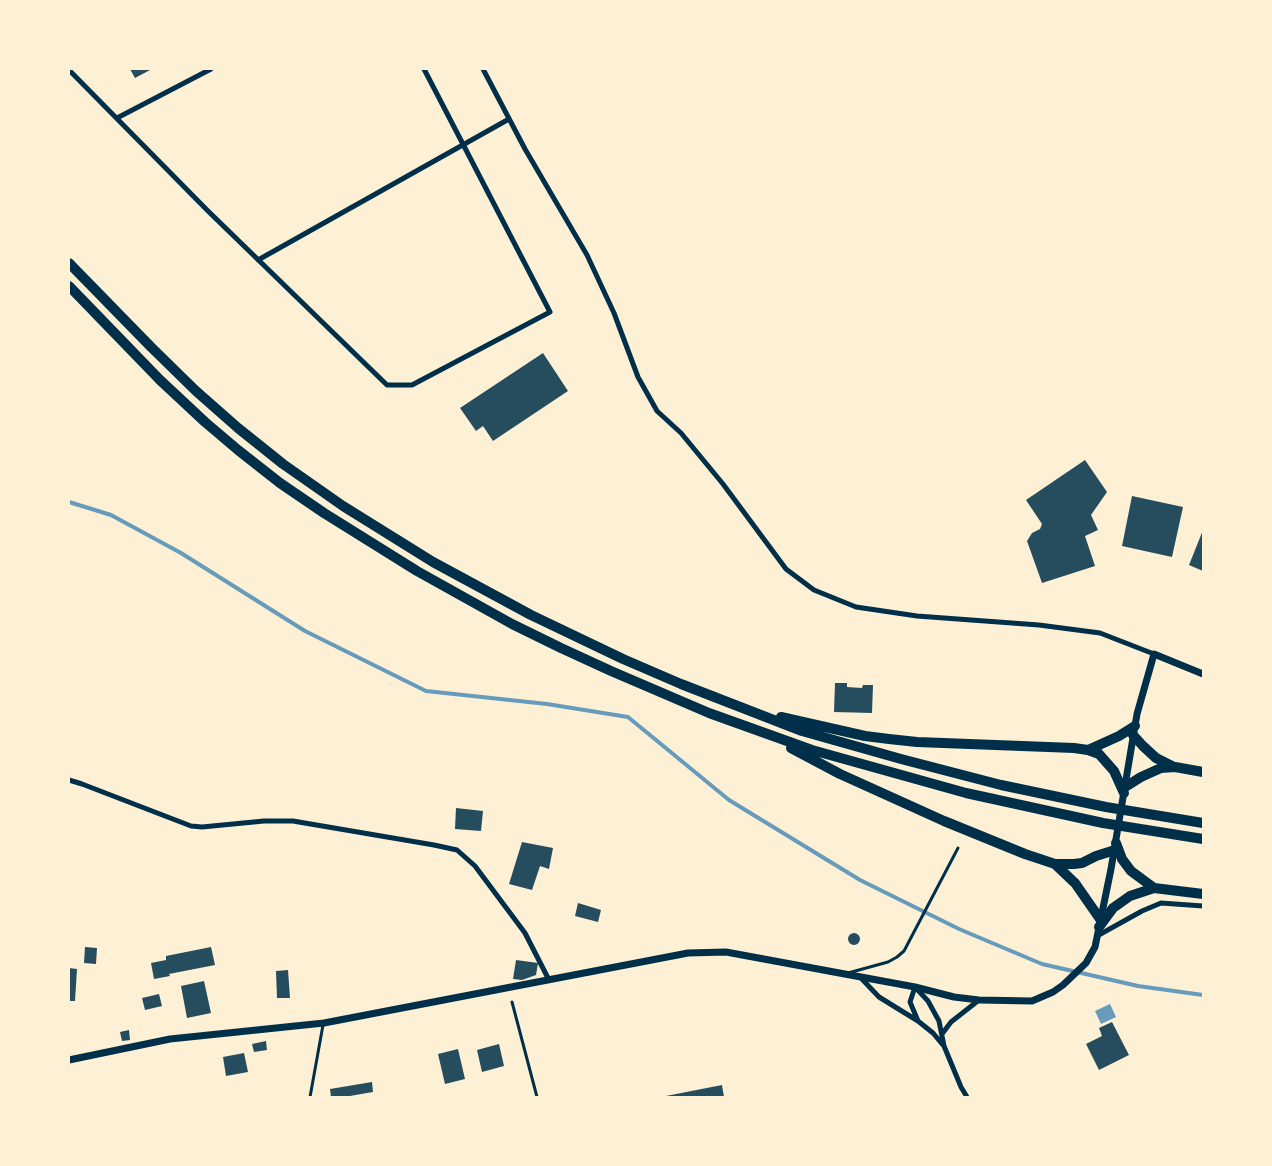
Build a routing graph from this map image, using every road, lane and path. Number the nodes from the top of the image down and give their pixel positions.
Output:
1 (211, 69) edge
2 (424, 69) edge
3 (483, 69) edge
4 (69, 70) edge
5 (117, 118) junction
6 (509, 119) junction
7 (463, 145) junction
8 (258, 260) junction
9 (69, 262) edge
10 (69, 286) edge
11 (1154, 654) junction
12 (1203, 674) edge
13 (739, 706) junction
14 (1134, 730) junction
15 (759, 732) junction
16 (1088, 750) junction
17 (1175, 767) junction
18 (1203, 772) edge
19 (69, 780) edge
20 (1124, 790) junction
21 (1203, 823) edge
22 (1203, 839) edge
23 (1115, 847) junction
24 (958, 848) dead end
25 (1055, 864) junction
26 (1154, 888) junction
27 (1203, 894) edge
28 (1203, 906) edge
29 (1099, 927) junction
30 (844, 974) junction
31 (860, 977) junction
32 (549, 980) junction
33 (915, 987) junction
34 (979, 1000) junction
35 (512, 1002) dead end
36 (918, 1021) junction
37 (324, 1023) junction
38 (942, 1034) junction
39 (944, 1046) junction
40 (69, 1060) edge
41 (310, 1097) edge
42 (537, 1097) edge
43 (967, 1097) edge

1 - 5 street
2 - 7 street
3 - 6 street
4 - 5 street
5 - 8 street
6 - 7 street
6 - 11 street
7 - 8 street
7 - 8 street
9 - 13 highway
10 - 15 highway
11 - 12 street
11 - 14 street
13 - 16 highway
13 - 21 highway
14 - 16 highway
14 - 17 highway
14 - 20 street
15 - 22 highway
15 - 25 highway
16 - 20 highway
17 - 18 highway
17 - 20 highway
19 - 32 street
20 - 23 street
23 - 25 highway
23 - 26 highway
23 - 29 street
24 - 30 lane
25 - 29 highway
26 - 27 highway
26 - 29 highway
28 - 29 street
29 - 34 street
30 - 31 street
30 - 32 street
31 - 33 street
31 - 36 street
32 - 37 street
33 - 34 street
33 - 36 street
33 - 38 street
34 - 38 street
35 - 42 lane
36 - 39 street
37 - 40 street
37 - 41 lane
38 - 39 street
39 - 43 street

